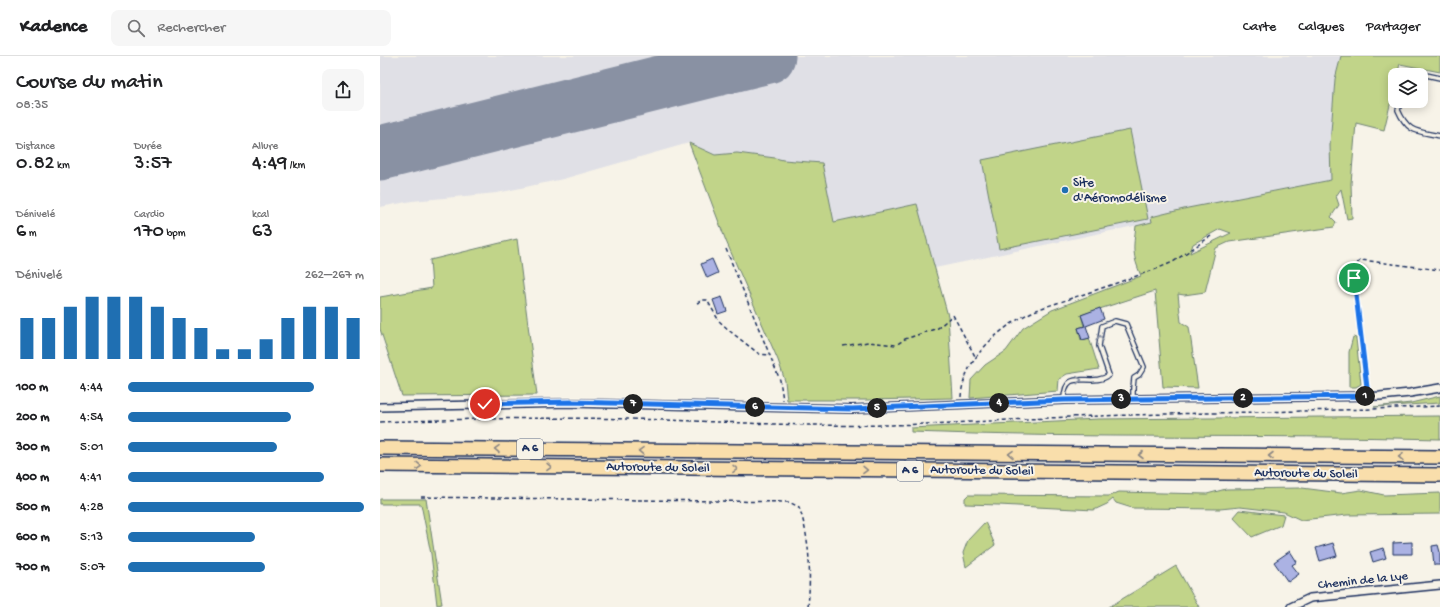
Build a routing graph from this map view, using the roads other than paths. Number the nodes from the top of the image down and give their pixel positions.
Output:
1 (1428, 75) edge
2 (1440, 78) edge
3 (1399, 108) edge
4 (1440, 136) edge
5 (1440, 388) edge
6 (1133, 399) junction
7 (1064, 400) junction
8 (380, 407) edge
9 (380, 448) edge
10 (1440, 457) edge
11 (380, 465) edge
12 (1440, 475) edge
13 (1440, 585) edge
14 (1291, 607) edge

1 - 2 lane
3 - 4 lane
5 - 6 street
6 - 7 street
7 -> 6 lane
7 - 8 street
10 -> 9 highway, Autoroute du Soleil / A 6
11 -> 12 highway, Autoroute du Soleil / A 6
13 - 14 street, Chemin de la Lye

